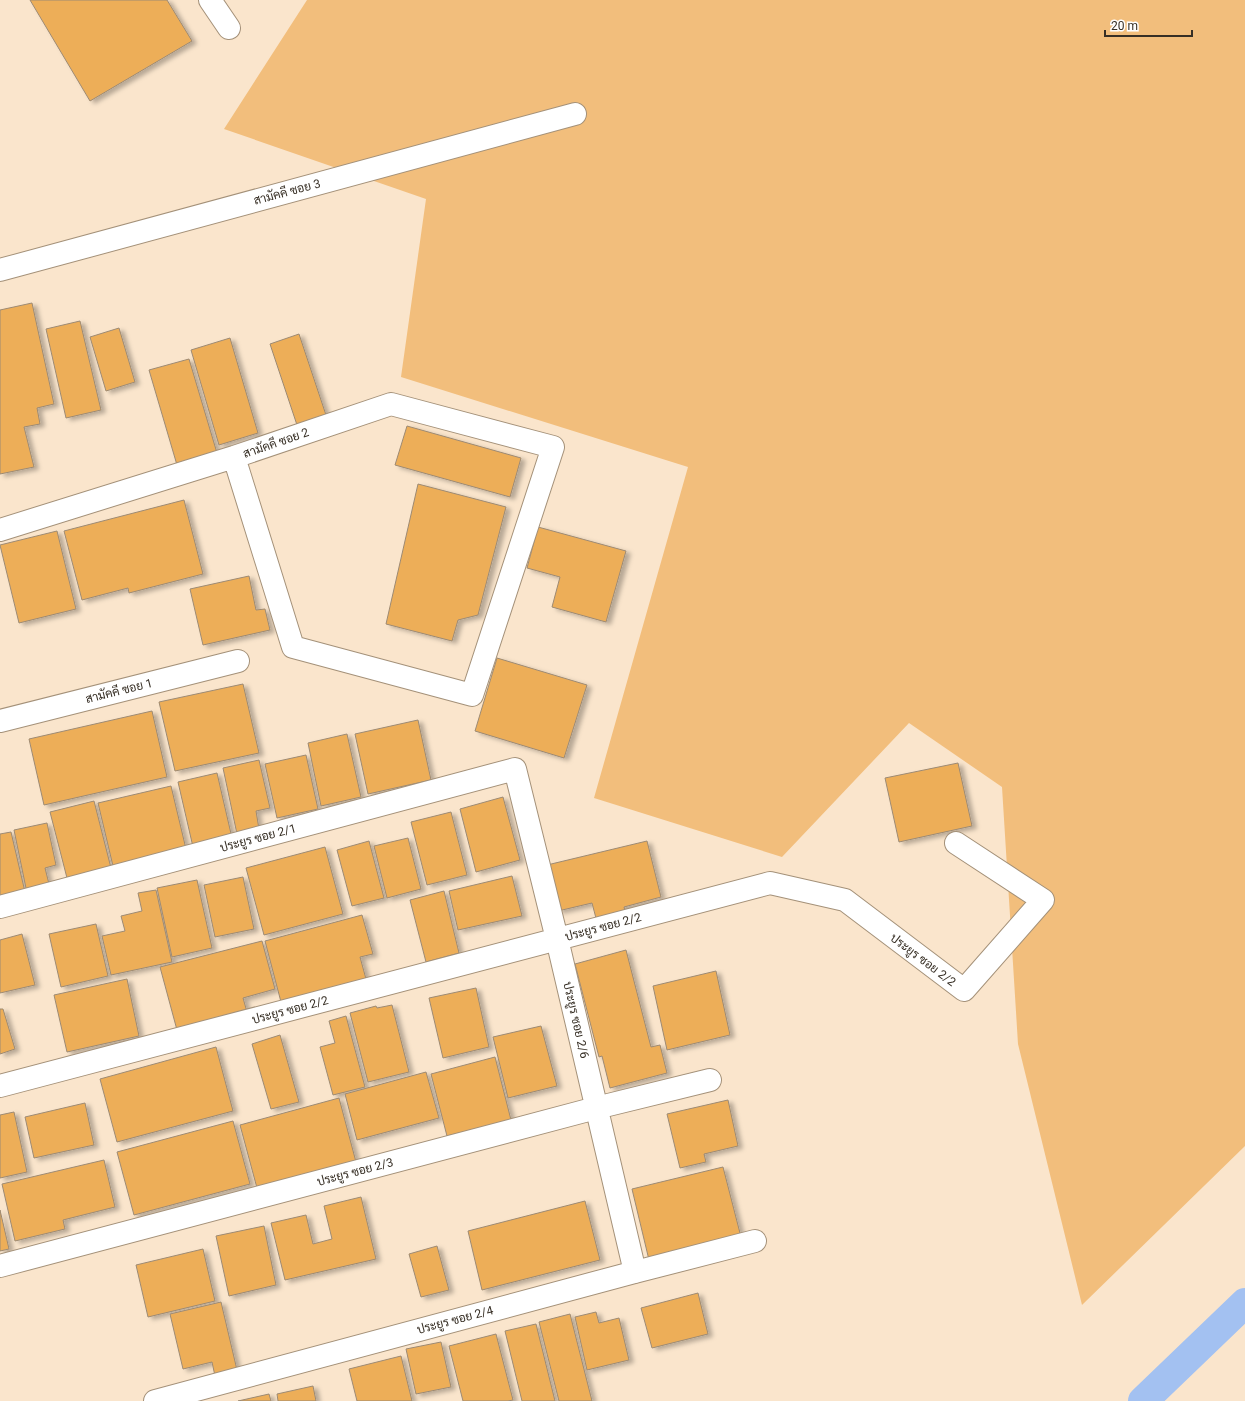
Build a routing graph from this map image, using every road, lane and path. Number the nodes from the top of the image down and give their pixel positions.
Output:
1 (210, 0) edge
2 (229, 28) dead end
3 (575, 114) dead end
4 (0, 270) edge
5 (234, 457) junction
6 (0, 530) edge
7 (238, 661) dead end
8 (0, 721) edge
9 (515, 769) joint
10 (956, 843) dead end
11 (0, 907) edge
12 (557, 939) junction
13 (710, 1080) dead end
14 (0, 1086) edge
15 (596, 1108) junction
16 (755, 1241) dead end
17 (0, 1266) edge
18 (635, 1272) junction
19 (155, 1401) edge

1 - 2 street
3 - 4 street, สามัคคี ซอย 3
5 - 5 street, สามัคคี ซอย 2
5 - 6 street, สามัคคี ซอย 2
7 - 8 street, สามัคคี ซอย 1
9 - 11 street, ประยูร ซอย 2/1
9 - 12 street, ประยูร ซอย 2/6
10 - 12 street, ประยูร ซอย 2/2
12 - 14 street, ประยูร ซอย 2/2
12 - 15 street, ประยูร ซอย 2/6
13 - 15 street, ประยูร ซอย 2/3
15 - 17 street, ประยูร ซอย 2/3
15 - 18 street, ประยูร ซอย 2/6
16 - 18 street, ประยูร ซอย 2/4
18 - 19 street, ประยูร ซอย 2/4

